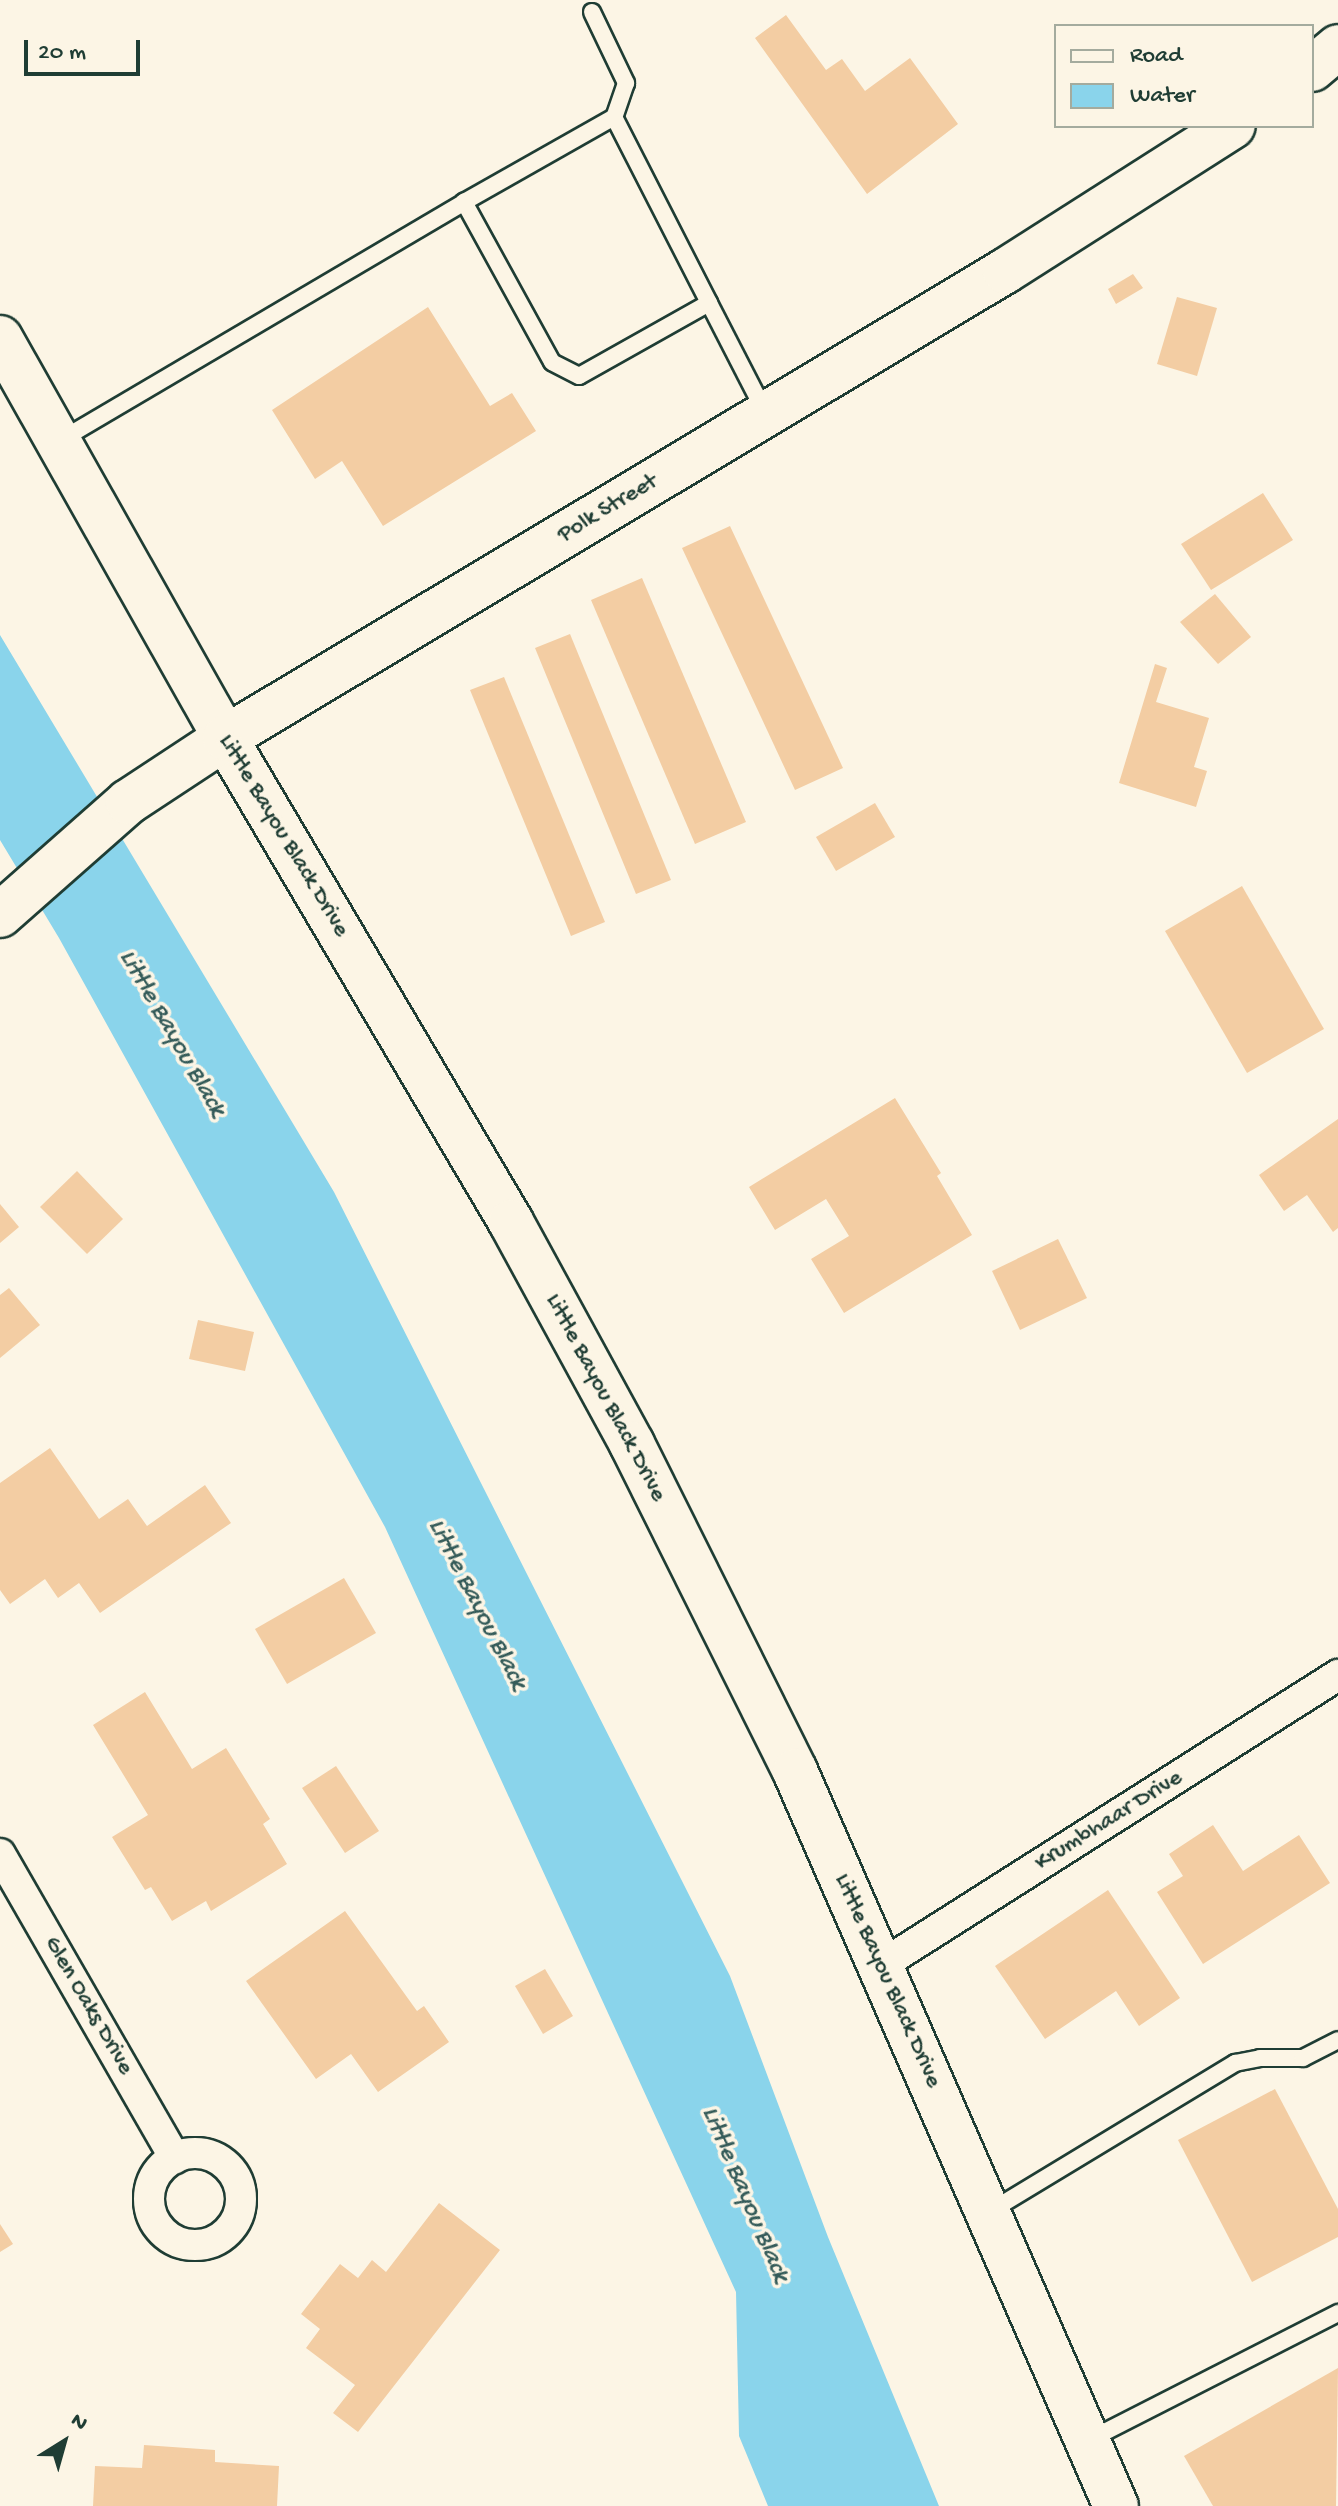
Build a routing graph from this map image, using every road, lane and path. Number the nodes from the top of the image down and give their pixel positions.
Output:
1 (592, 12) dead end
2 (1338, 47) edge
3 (1314, 67) edge
4 (614, 117) junction
5 (1230, 128) edge
6 (464, 202) junction
7 (709, 303) junction
8 (0, 338) edge
9 (766, 414) junction
10 (57, 441) junction
11 (225, 738) junction
12 (13, 904) edge
13 (1338, 1675) edge
14 (0, 1854) edge
15 (880, 1966) junction
16 (1338, 2040) edge
17 (175, 2158) dead end
18 (988, 2213) junction
19 (1338, 2313) edge
20 (1088, 2441) junction
21 (1116, 2506) edge

1 - 4 lane
2 - 3 main road
4 - 6 lane
4 - 7 lane
5 - 9 main road, Polk Street
6 - 7 lane
6 - 10 lane
7 - 9 lane
8 - 10 main road, Little Bayou Black Drive
9 - 11 main road, Polk Street
10 - 11 main road, Little Bayou Black Drive
11 - 12 main road, Polk Street
11 - 15 main road, Little Bayou Black Drive
13 - 15 street, Krumbhaar Drive
14 - 17 street, Glen Oaks Drive
15 - 18 main road, Little Bayou Black Drive
16 - 18 lane
18 - 20 main road, Little Bayou Black Drive
19 - 20 lane
20 - 21 main road, Little Bayou Black Drive

